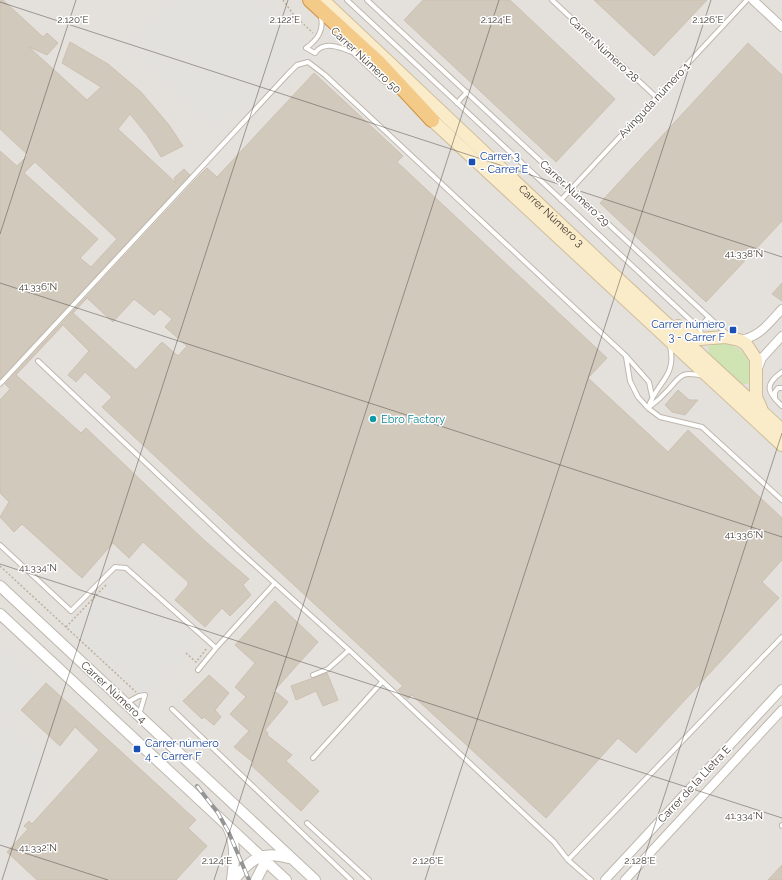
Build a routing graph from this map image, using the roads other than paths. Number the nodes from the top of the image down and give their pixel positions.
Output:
1 (301, 0) edge
2 (310, 0) edge
3 (323, 0) edge
4 (347, 0) edge
5 (352, 0) edge
6 (367, 0) edge
7 (552, 0) edge
8 (747, 0) edge
9 (753, 0) edge
10 (353, 6) junction
11 (321, 18) junction
12 (782, 27) edge
13 (360, 55) junction
14 (466, 92) junction
15 (656, 97) junction
16 (457, 103) junction
17 (432, 120) junction
18 (571, 189) junction
19 (561, 200) junction
20 (782, 309) edge
21 (659, 316) junction
22 (709, 317) junction
23 (697, 333) junction
24 (782, 336) edge
25 (735, 339) junction
26 (669, 340) junction
27 (626, 356) junction
28 (38, 361) dead end
29 (757, 368) junction
30 (782, 372) edge
31 (710, 379) junction
32 (0, 384) edge
33 (782, 388) edge
34 (652, 396) junction
35 (775, 400) junction
36 (782, 406) edge
37 (648, 408) junction
38 (763, 413) junction
39 (782, 430) edge
40 (782, 445) edge
41 (782, 500) edge
42 (0, 545) edge
43 (275, 583) junction
44 (0, 586) edge
45 (0, 614) edge
46 (782, 637) edge
47 (216, 648) junction
48 (349, 650) junction
49 (198, 670) dead end
50 (313, 675) dead end
51 (382, 682) junction
52 (782, 689) edge
53 (126, 704) junction
54 (172, 709) dead end
55 (782, 710) edge
56 (139, 716) junction
57 (313, 758) dead end
58 (307, 823) dead end
59 (226, 824) junction
60 (257, 826) junction
61 (266, 857) junction
62 (291, 858) junction
63 (568, 860) junction
64 (233, 880) edge
65 (256, 880) edge
66 (286, 880) edge
67 (315, 880) edge
68 (351, 880) edge
69 (369, 880) edge
70 (591, 880) edge
71 (606, 880) edge
72 (625, 880) edge

1 - 11 street, Carrer Número 50
2 - 17 highway
3 - 21 main road, Carrer Número 3
4 - 10 lane, Carrer Número 29
5 - 10 lane
6 - 14 lane, Carrer Número 29
7 - 15 lane, Carrer Número 28
8 - 15 lane, Avinguda número 1
9 - 12 street
10 - 16 lane, Carrer Número 29
11 - 13 street, Carrer Número 50
11 - 13 lane
13 - 17 street, Carrer Número 50
14 - 16 lane
14 - 18 lane, Carrer Número 29
15 - 18 lane, Avinguda número 1
16 - 19 lane, Carrer Número 29
17 - 26 main road, Carrer Número 3
18 - 19 lane, Avinguda número 1
18 - 22 lane, Carrer Número 29
19 - 23 lane, Carrer Número 29
20 - 25 street
21 - 23 main road
21 - 38 main road, Carrer Número 3
22 - 23 lane
22 - 25 lane, Carrer Número 29
23 - 25 main road
24 - 29 street
25 - 29 main road
26 - 31 main road, Carrer Número 3
26 - 34 lane
27 - 32 lane
27 - 34 lane
27 - 37 lane
28 - 43 lane
29 - 38 main road
30 - 35 lane
31 - 37 lane
31 - 40 main road, Carrer Número 3
33 - 35 lane
34 - 37 lane
35 - 36 lane
37 - 41 lane
38 - 39 main road, Carrer Número 3
42 - 47 lane
43 - 47 lane
43 - 48 lane
44 - 53 street, Carrer Número 4
45 - 59 street, Carrer Número 4
46 - 63 lane
47 - 49 lane
48 - 50 lane
48 - 51 lane
51 - 57 lane
51 - 63 lane
52 - 71 street, Carrer de la Lletra E
53 - 56 street, Carrer Número 4
53 - 56 lane
54 - 68 lane
55 - 72 street, Carrer de la Lletra E
56 - 60 street, Carrer Número 4
58 - 69 lane
59 - 61 street, Carrer Número 4
59 - 64 street
60 - 61 street
60 - 62 street, Carrer Número 4
61 - 62 street
61 - 64 street
61 - 65 street
61 - 66 street, Carrer Número 4
62 - 67 street, Carrer Número 4
63 - 70 lane

